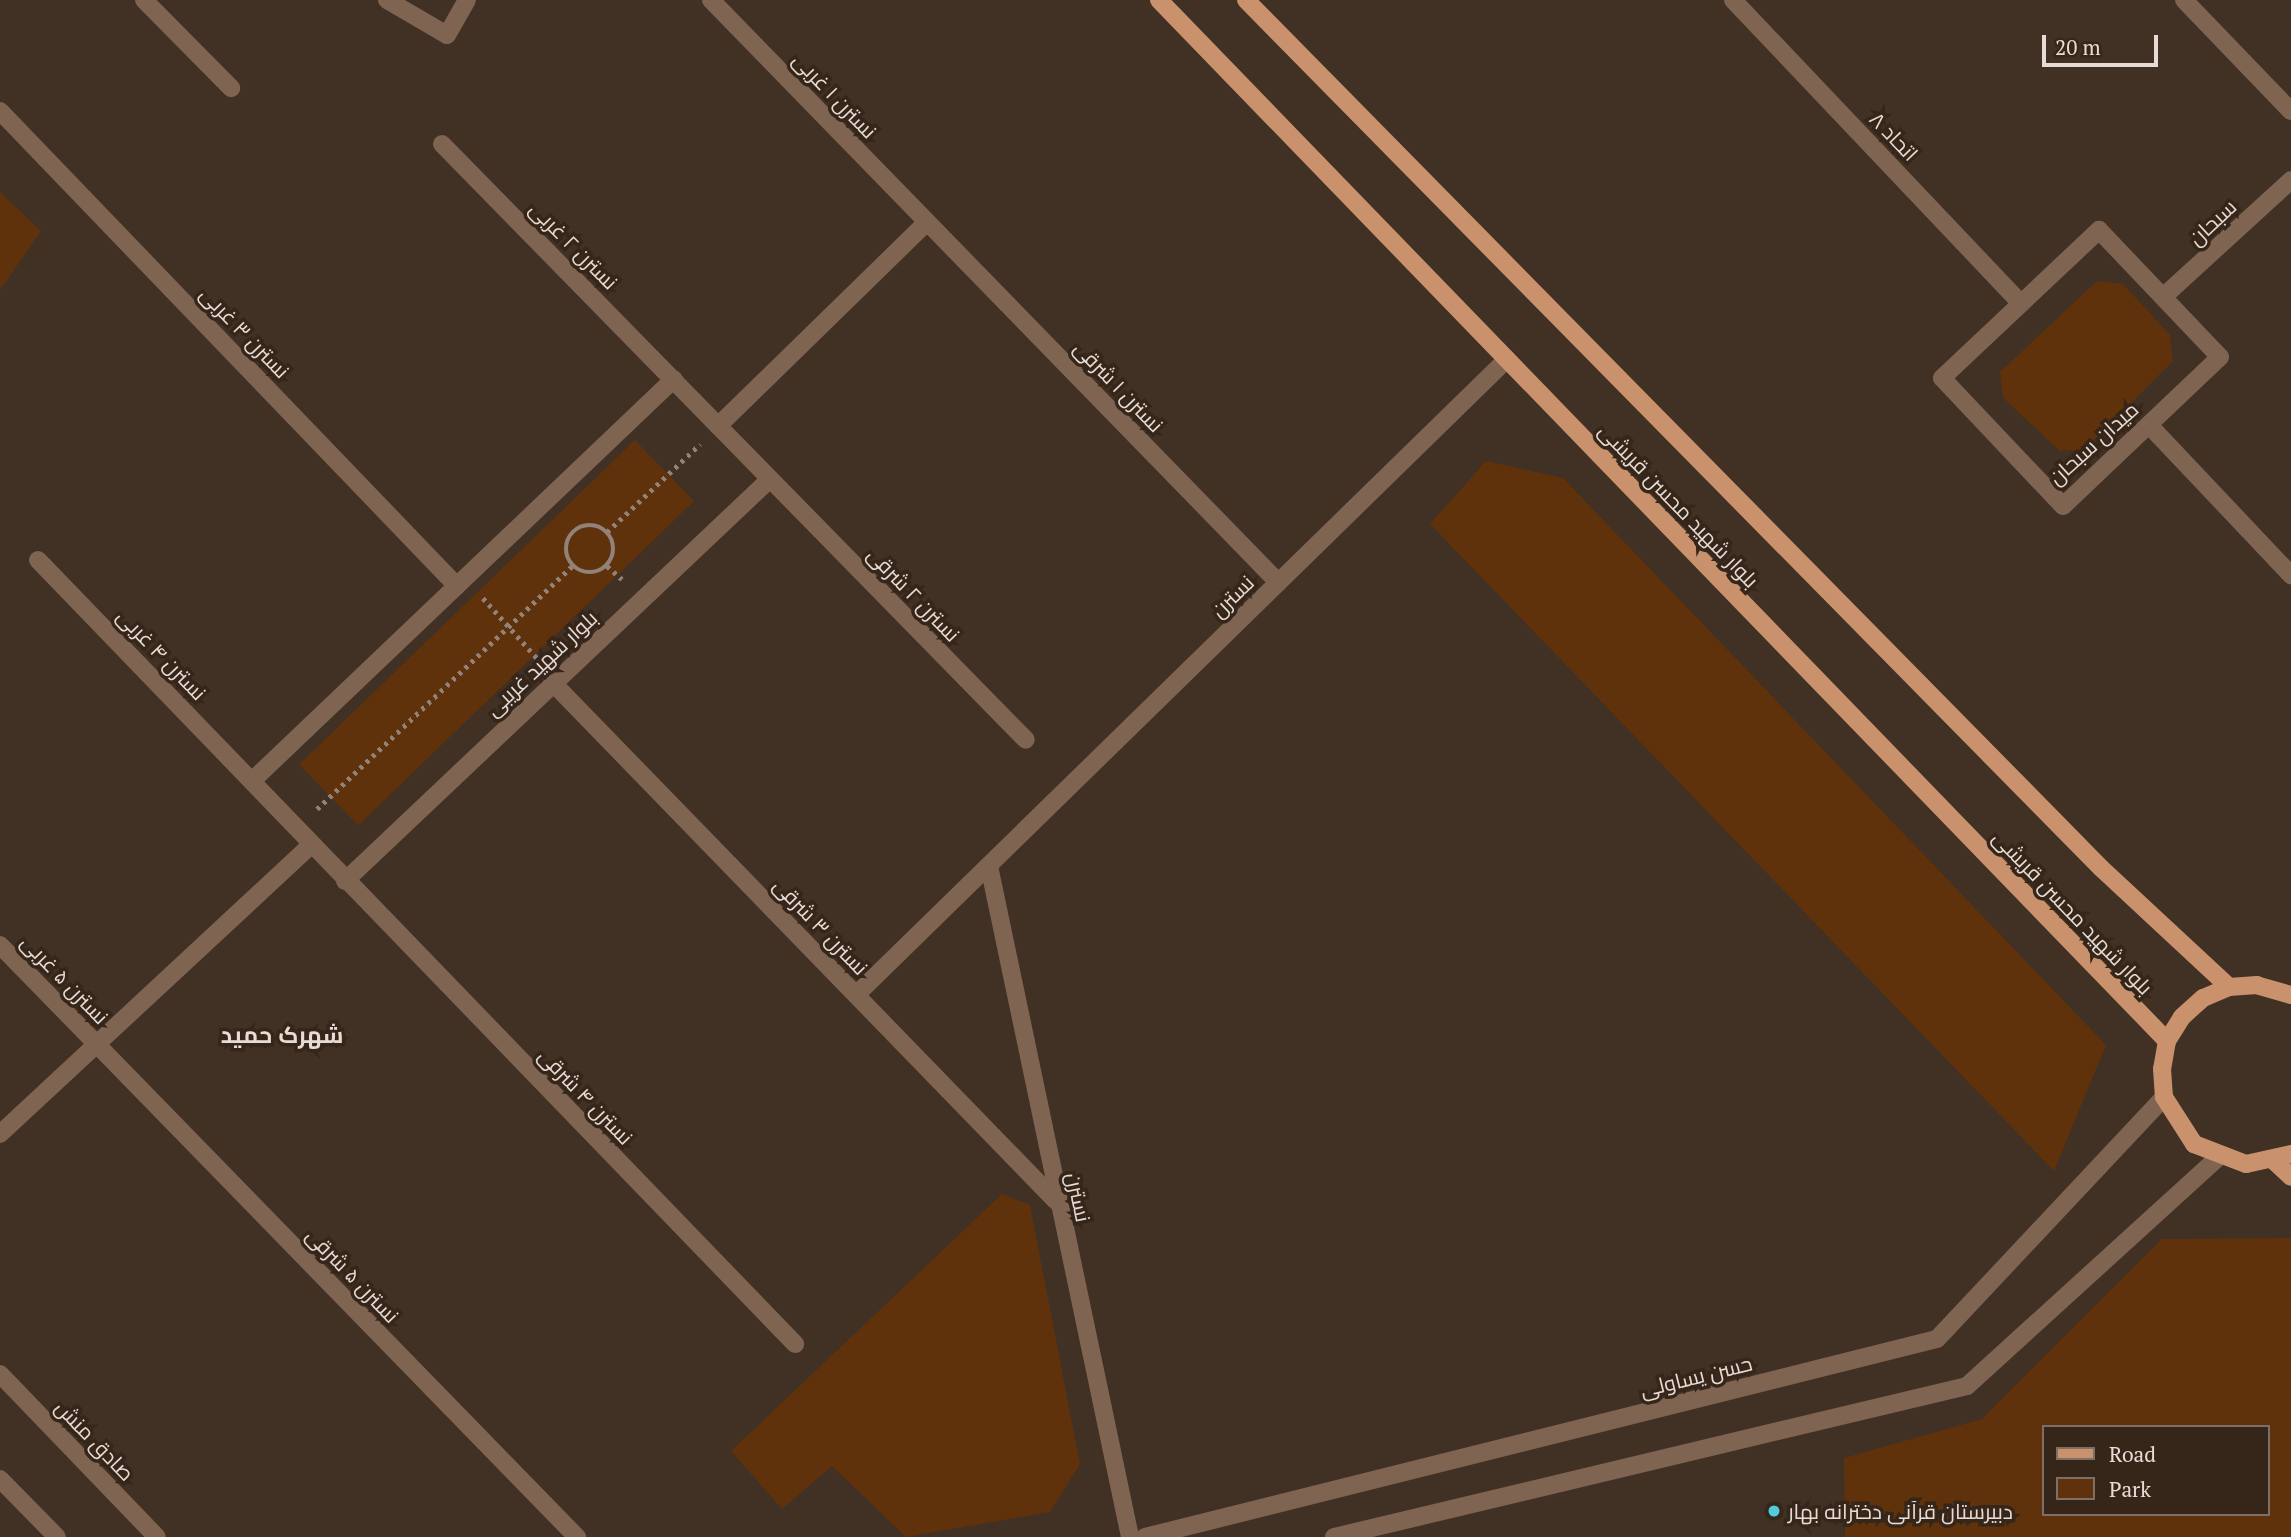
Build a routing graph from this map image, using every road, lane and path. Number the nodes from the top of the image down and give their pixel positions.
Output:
1 (144, 0) edge
2 (387, 0) edge
3 (467, 0) edge
4 (710, 0) edge
5 (1159, 0) edge
6 (1246, 0) edge
7 (1733, 0) edge
8 (2184, 0) edge
9 (231, 88) dead end
10 (0, 111) edge
11 (2291, 111) edge
12 (442, 144) dead end
13 (2291, 180) edge
14 (927, 222) junction
15 (2164, 298) junction
16 (2021, 303) junction
17 (1507, 359) junction
18 (674, 379) junction
19 (2149, 425) junction
20 (718, 426) junction
21 (770, 479) junction
22 (607, 532) junction
23 (38, 560) dead end
24 (572, 566) junction
25 (2291, 575) edge
26 (1278, 582) junction
27 (457, 586) junction
28 (509, 625) junction
29 (553, 683) junction
30 (1026, 740) dead end
31 (253, 780) junction
32 (296, 829) junction
33 (311, 845) junction
34 (989, 866) junction
35 (345, 881) junction
36 (0, 945) edge
37 (2229, 987) junction
38 (2289, 990) edge
39 (856, 995) junction
40 (2167, 1041) junction
41 (96, 1045) junction
42 (2164, 1097) junction
43 (0, 1134) edge
44 (2218, 1158) junction
45 (2283, 1158) edge
46 (2291, 1177) edge
47 (1056, 1201) junction
48 (795, 1344) dead end
49 (0, 1374) edge
50 (0, 1479) edge
51 (57, 1537) edge
52 (157, 1537) edge
53 (577, 1537) edge
54 (1130, 1537) edge
55 (1145, 1537) edge
56 (1334, 1537) edge

1 - 9 street
2 - 3 street
4 - 14 street, نسترن ۱ غربی
5 - 17 main road, بلوار شهید محسن قریشی
6 - 37 main road
7 - 16 street, اتحاد ۸
8 - 11 street
10 - 27 street, نسترن ۳ غربی
12 - 18 street, نسترن ۲ غربی
13 - 15 street, سبحان
14 - 20 street
14 - 26 street, نسترن ۱ شرقی
15 - 16 street, میدان سبحان
15 - 19 street, میدان سبحان
16 - 19 street, میدان سبحان
17 - 26 street, نسترن
17 - 40 main road, بلوار شهید محسن قریشی
18 - 20 street, نسترن ۲ غربی
18 - 27 street
19 - 25 street
20 - 21 street, نسترن ۲ شرقی
20 - 22 path
21 - 29 street, بلوار شهید غریبی
21 - 30 street, نسترن ۲ شرقی
22 - 24 path
22 - 24 path
23 - 31 street, نسترن ۴ غربی
24 - 28 path
26 - 34 street, نسترن
27 - 28 path
27 - 31 street
28 - 29 path
28 - 32 path
29 - 35 street, بلوار شهید غریبی
29 - 39 street, نسترن ۳ شرقی
31 - 32 street, نسترن ۴ غربی
32 - 33 street, نسترن ۴ شرقی
33 - 35 street, نسترن ۴ شرقی
33 - 41 street
34 - 39 street, نسترن
34 - 47 street, نسترن
35 - 48 street, نسترن ۴ شرقی
36 - 41 street, نسترن ۵ غربی
37 - 38 main road
37 - 40 main road
39 - 47 street, نسترن ۳ شرقی
40 - 42 main road
41 - 43 street
41 - 53 street, نسترن ۵ شرقی
42 - 44 main road
42 - 55 street, حسن یساولی
44 - 45 main road
44 - 56 street
45 - 46 main road
47 - 54 street, نسترن
49 - 52 street, صادق منش
50 - 51 street

